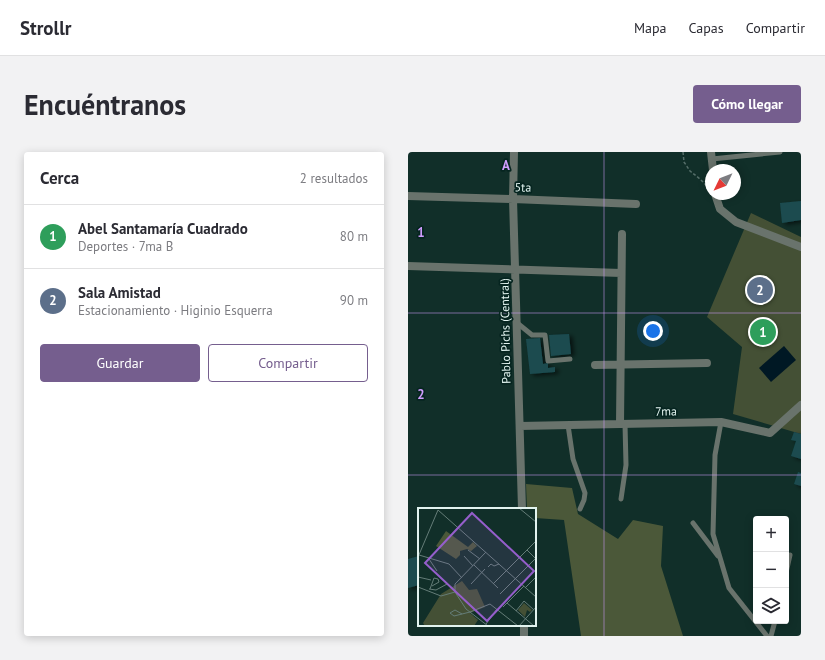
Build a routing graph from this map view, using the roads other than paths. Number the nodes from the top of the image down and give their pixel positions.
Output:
1 (514, 152) edge
2 (780, 152) edge
3 (712, 155) edge
4 (408, 196) edge
5 (513, 199) junction
6 (717, 200) edge
7 (636, 204) dead end
8 (622, 234) dead end
9 (801, 247) edge
10 (408, 266) edge
11 (516, 270) junction
12 (621, 273) junction
13 (516, 322) junction
14 (570, 359) dead end
15 (707, 363) dead end
16 (620, 364) junction
17 (595, 365) dead end
18 (801, 405) edge
19 (721, 422) junction
20 (622, 424) junction
21 (568, 425) junction
22 (520, 426) junction
23 (620, 499) dead end
24 (522, 508) edge
25 (580, 509) dead end
26 (693, 523) dead end
27 (790, 555) dead end
28 (720, 558) junction
29 (789, 560) edge
30 (773, 624) edge
31 (767, 636) edge
32 (771, 636) edge

1 - 5 street, Pablo Pichs (Central)
2 - 3 lane
4 - 5 street, 5ta
5 - 7 street, 5ta
5 - 11 street, Pablo Pichs (Central)
6 - 9 street
8 - 12 street
10 - 11 street
11 - 12 street
11 - 13 street, Pablo Pichs (Central)
12 - 16 street
13 - 14 lane
13 - 22 street, Pablo Pichs (Central)
15 - 16 street
16 - 17 street
16 - 20 street
18 - 19 street, 7ma
19 - 20 street, 7ma
19 - 28 lane
20 - 21 street, 7ma
20 - 23 lane
21 - 22 street, 7ma
21 - 25 lane
22 - 24 street, Pablo Pichs (Central)
26 - 28 lane
27 - 29 lane
28 - 31 lane
30 - 32 lane

